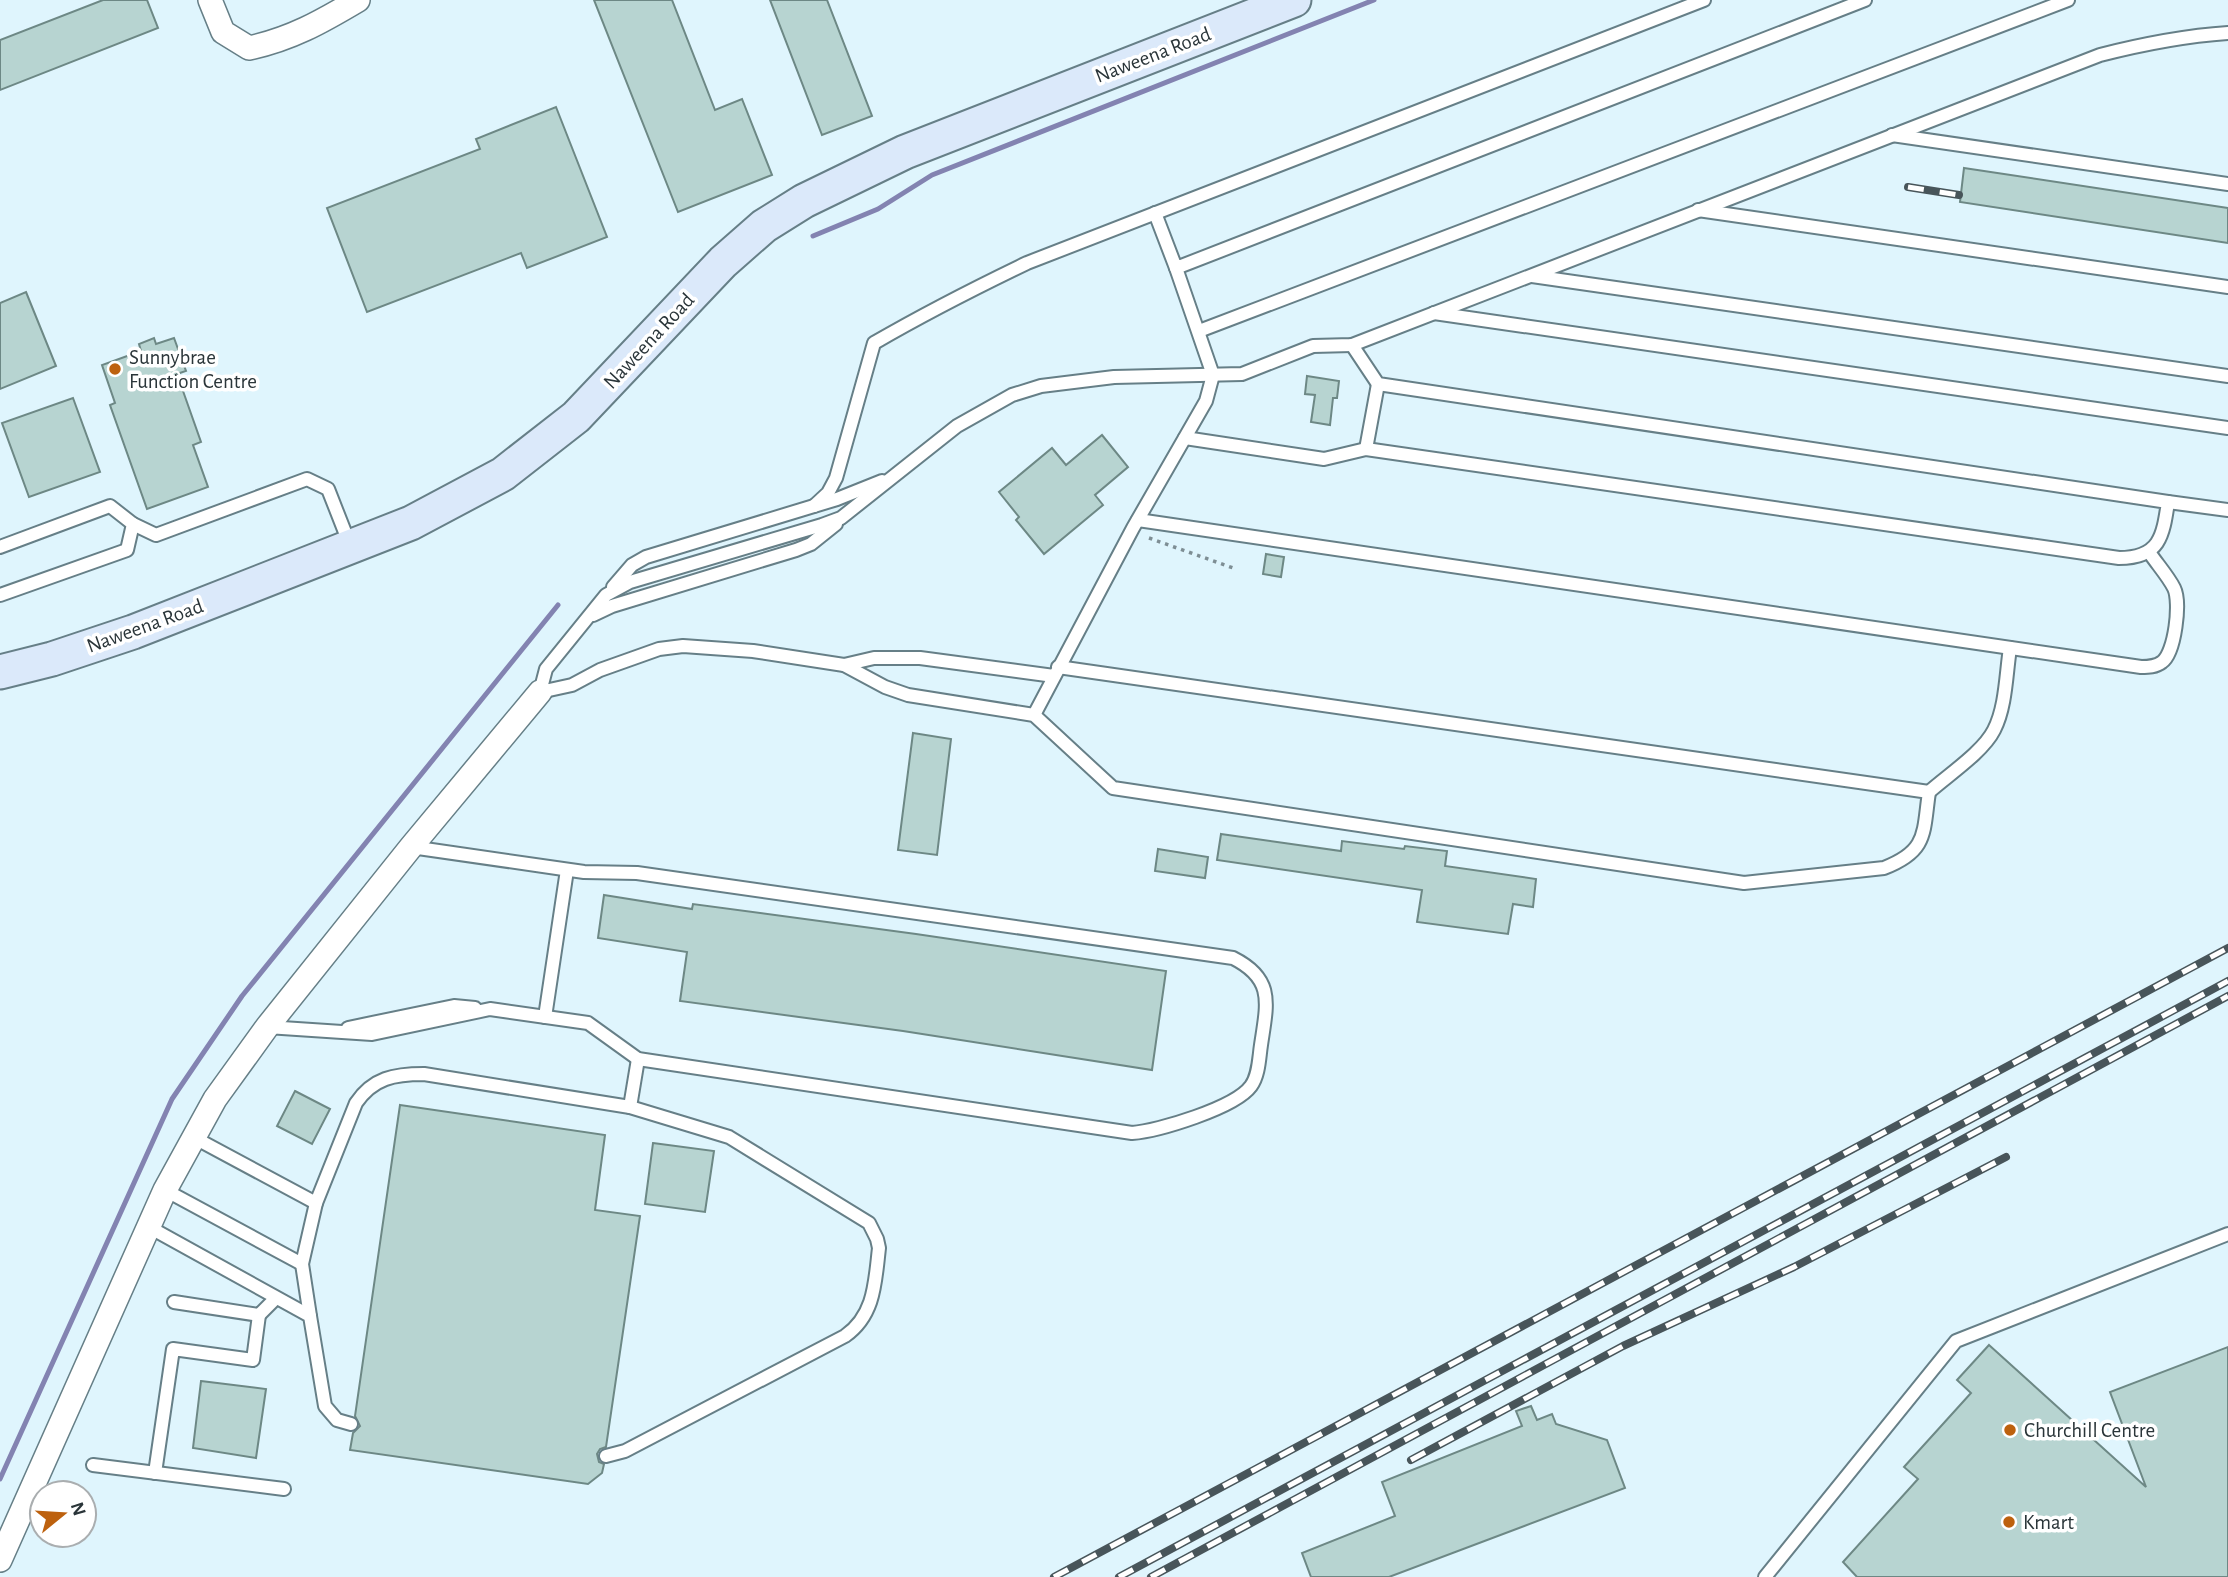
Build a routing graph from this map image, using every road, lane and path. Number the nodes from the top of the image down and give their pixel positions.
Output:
1 (210, 0) edge
2 (358, 0) edge
3 (1294, 0) edge
4 (1704, 0) edge
5 (1865, 0) edge
6 (2068, 0) edge
7 (2228, 33) edge
8 (1892, 135) junction
9 (2228, 184) edge
10 (1698, 210) junction
11 (1155, 213) junction
12 (1176, 268) junction
13 (1530, 276) junction
14 (2228, 287) edge
15 (1434, 313) junction
16 (1199, 331) junction
17 (1352, 345) junction
18 (1213, 375) junction
19 (2228, 376) edge
20 (1378, 384) junction
21 (2228, 428) edge
22 (1185, 438) junction
23 (1366, 449) junction
24 (904, 469) junction
25 (2168, 502) junction
26 (814, 506) junction
27 (853, 510) junction
28 (2228, 510) edge
29 (133, 524) junction
30 (1136, 524) junction
31 (0, 547) edge
32 (351, 547) junction
33 (2149, 552) junction
34 (1236, 569) dead end
35 (0, 594) edge
36 (606, 595) junction
37 (583, 624) junction
38 (2010, 648) junction
39 (844, 665) junction
40 (0, 672) edge
41 (1056, 672) junction
42 (540, 692) junction
43 (1034, 715) junction
44 (1929, 792) junction
45 (411, 847) junction
46 (567, 870) junction
47 (490, 1009) junction
48 (545, 1017) junction
49 (267, 1027) junction
50 (331, 1031) junction
51 (638, 1059) junction
52 (631, 1107) junction
53 (193, 1137) junction
54 (165, 1190) junction
55 (316, 1203) junction
56 (149, 1227) junction
57 (2228, 1234) edge
58 (302, 1264) junction
59 (276, 1298) junction
60 (174, 1302) dead end
61 (259, 1315) junction
62 (310, 1316) junction
63 (351, 1424) dead end
64 (606, 1457) dead end
65 (93, 1465) dead end
66 (155, 1473) junction
67 (285, 1489) dead end
68 (0, 1560) edge
69 (1765, 1577) edge

1 - 2 street
3 - 32 street, Naweena Road
4 - 11 lane
5 - 12 lane
6 - 16 lane
7 - 8 lane
8 - 9 lane
8 - 10 lane
10 - 13 lane
10 - 14 lane
11 - 12 lane
11 - 26 lane
12 - 16 lane
13 - 15 lane
13 - 19 lane
15 - 17 lane
15 - 21 lane
16 - 18 lane
17 - 18 lane
17 - 20 lane
18 - 22 lane
18 - 24 lane
20 - 23 lane
20 - 25 lane
22 - 23 lane
22 - 30 lane
23 - 33 lane
24 - 26 lane
24 - 27 lane
25 - 28 lane
25 - 33 lane
26 - 36 lane
27 - 36 lane
27 - 37 lane
29 - 31 lane
29 - 32 lane
29 - 35 lane
30 - 34 path
30 - 38 lane
30 - 41 lane
32 - 40 street, Naweena Road
33 - 38 lane
36 - 37 lane
37 - 42 lane
38 - 44 lane
39 - 41 lane
39 - 42 lane
39 - 43 lane
41 - 43 lane
41 - 44 lane
42 - 45 street
43 - 44 lane
45 - 46 lane
45 - 49 street
46 - 48 lane
46 - 51 lane
47 - 48 lane
47 - 50 lane
47 - 50 lane
48 - 51 lane
49 - 50 lane
49 - 53 street
51 - 52 lane
52 - 55 lane
52 - 64 lane
53 - 54 street
53 - 55 lane
54 - 56 street
54 - 58 lane
55 - 58 lane
56 - 59 lane
56 - 68 street
57 - 69 lane
58 - 62 lane
59 - 61 lane
59 - 62 lane
60 - 61 lane
61 - 66 lane
62 - 63 lane
65 - 66 lane
66 - 67 lane

